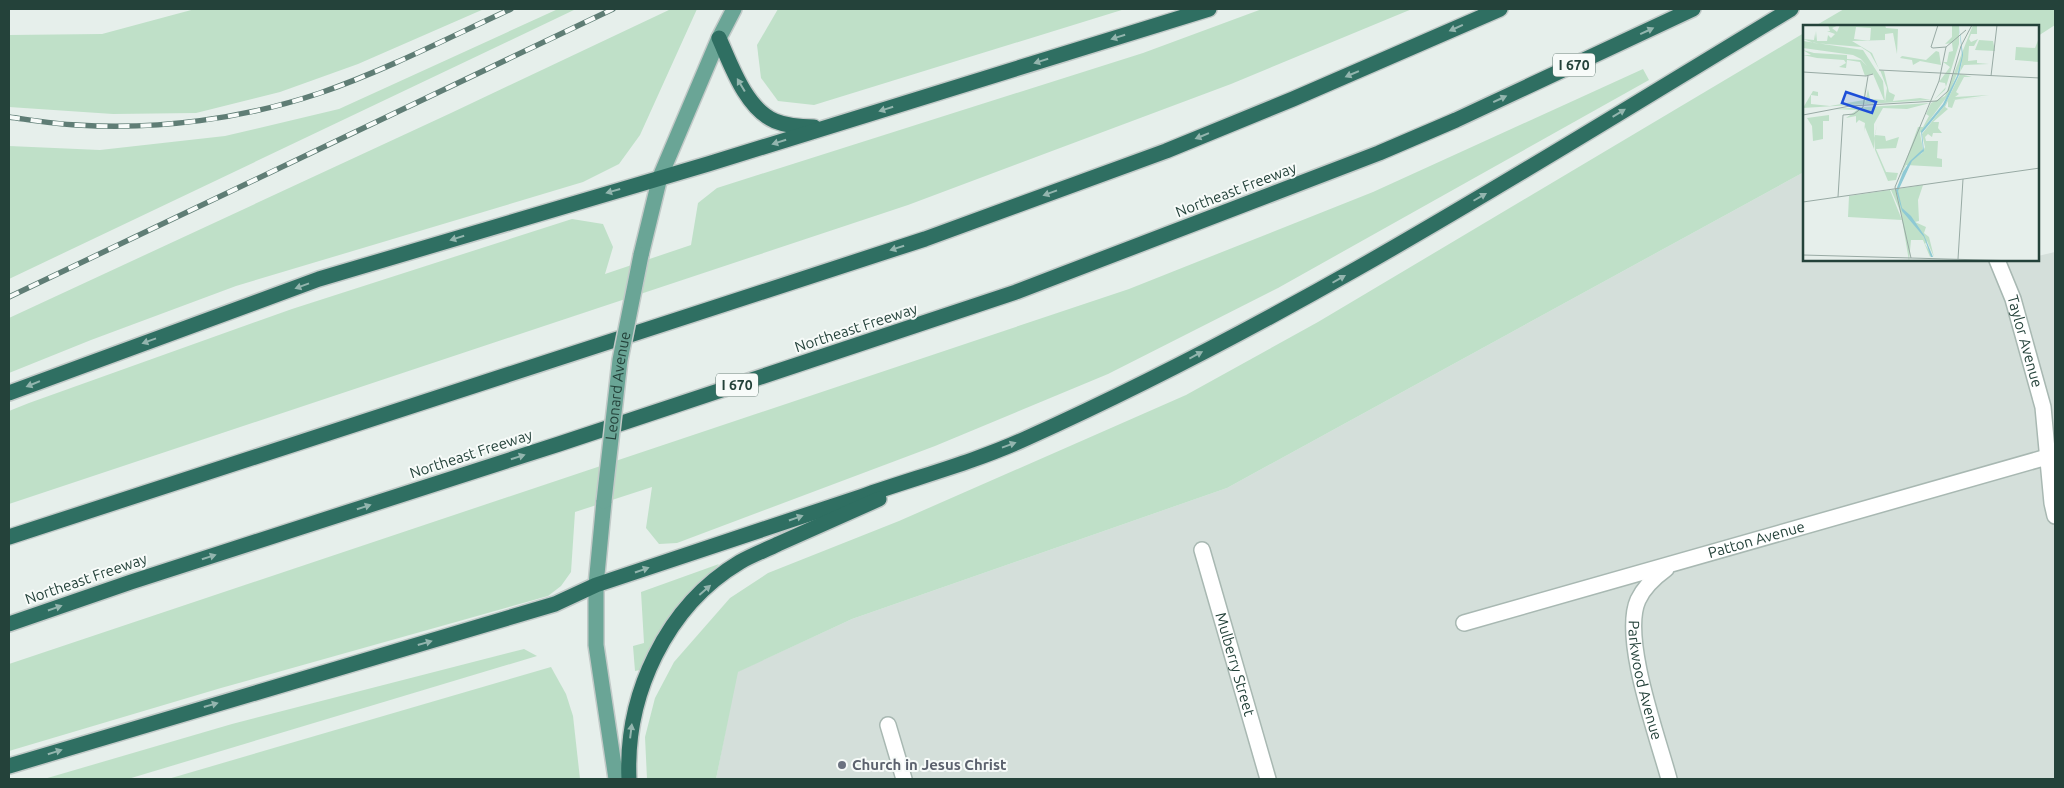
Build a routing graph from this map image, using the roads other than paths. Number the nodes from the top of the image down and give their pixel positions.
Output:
1 (734, 9) edge
2 (1209, 9) edge
3 (1500, 9) edge
4 (1693, 9) edge
5 (1791, 9) edge
6 (719, 38) junction
7 (825, 128) junction
8 (660, 178) junction
9 (1997, 261) edge
10 (9, 393) edge
11 (2047, 457) junction
12 (963, 462) junction
13 (2055, 516) edge
14 (9, 537) edge
15 (1202, 550) dead end
16 (1673, 563) junction
17 (596, 585) junction
18 (1464, 623) dead end
19 (9, 624) edge
20 (888, 725) dead end
21 (9, 766) edge
22 (616, 779) edge
23 (629, 779) edge
24 (904, 779) edge
25 (1268, 779) edge
26 (1669, 779) edge

1 - 6 main road, Leonard Avenue
2 -> 7 highway
3 -> 14 highway
19 -> 4 highway, Northeast Freeway / I 670
12 -> 5 highway
7 -> 6 highway
6 - 8 main road, Leonard Avenue
7 -> 8 highway
8 -> 10 highway
8 - 17 main road, Leonard Avenue, bridge
9 - 11 street, Taylor Avenue
11 - 13 street, Taylor Avenue
11 - 16 street, Patton Avenue
17 -> 12 highway
23 -> 12 highway
15 - 25 street, Mulberry Street
16 - 18 street, Patton Avenue
16 - 26 street, Parkwood Avenue
21 -> 17 highway
17 - 22 main road, Leonard Avenue
20 - 24 street

